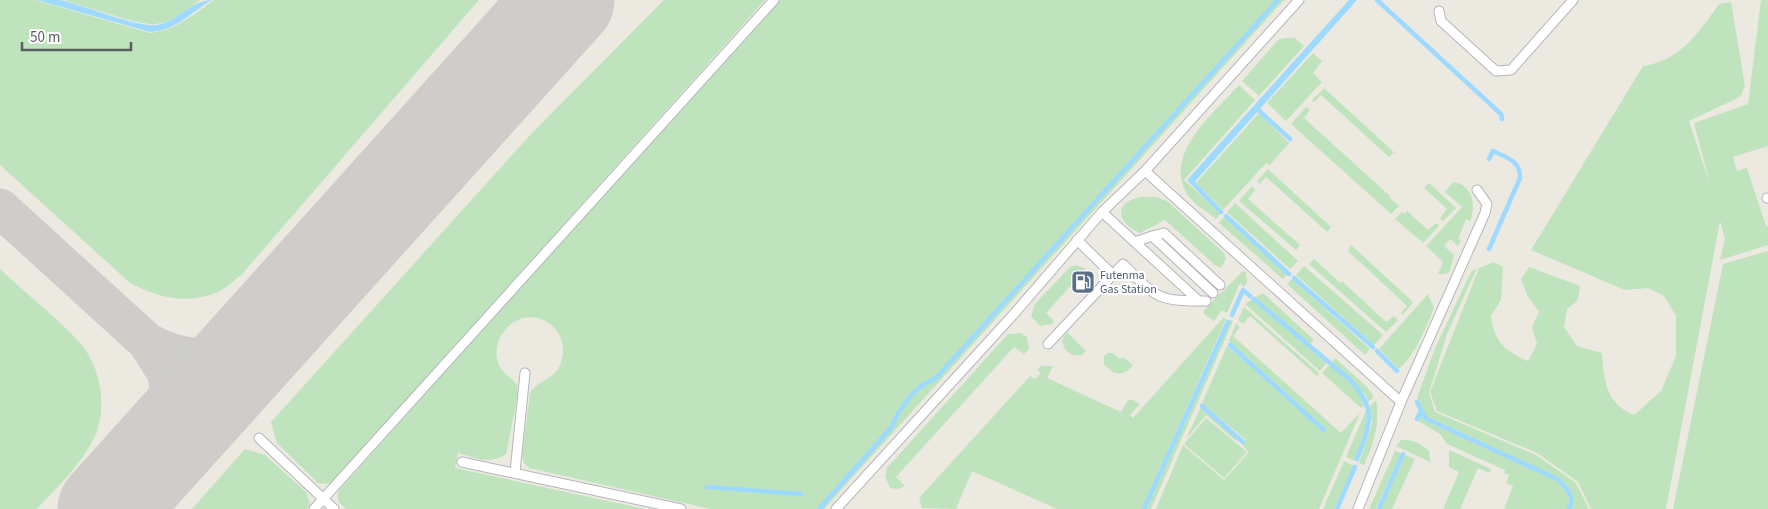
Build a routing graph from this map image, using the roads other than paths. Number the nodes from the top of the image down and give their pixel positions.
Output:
1 (774, 0) edge
2 (1299, 0) edge
3 (1573, 0) edge
4 (1439, 11) dead end
5 (1145, 171) junction
6 (1477, 190) dead end
7 (1102, 212) junction
8 (1152, 236) junction
9 (1077, 240) junction
10 (1135, 242) junction
11 (1113, 275) junction
12 (1220, 285) dead end
13 (1213, 293) dead end
14 (1048, 344) dead end
15 (525, 373) dead end
16 (1402, 402) junction
17 (259, 438) dead end
18 (462, 462) dead end
19 (515, 472) junction
20 (323, 499) junction
21 (314, 509) edge
22 (334, 509) edge
23 (681, 509) edge
24 (836, 509) edge
25 (1358, 509) edge

1 - 20 lane
2 - 5 lane
3 - 4 lane
5 - 7 lane
5 - 16 lane
6 - 16 lane
7 - 9 lane
7 - 10 lane
8 - 10 lane
8 - 12 lane
8 - 13 lane
9 - 11 lane
9 - 24 lane
10 - 11 lane
11 - 14 lane
15 - 19 lane
16 - 25 lane
17 - 20 lane
18 - 19 lane
19 - 23 lane
20 - 21 lane
20 - 22 lane

